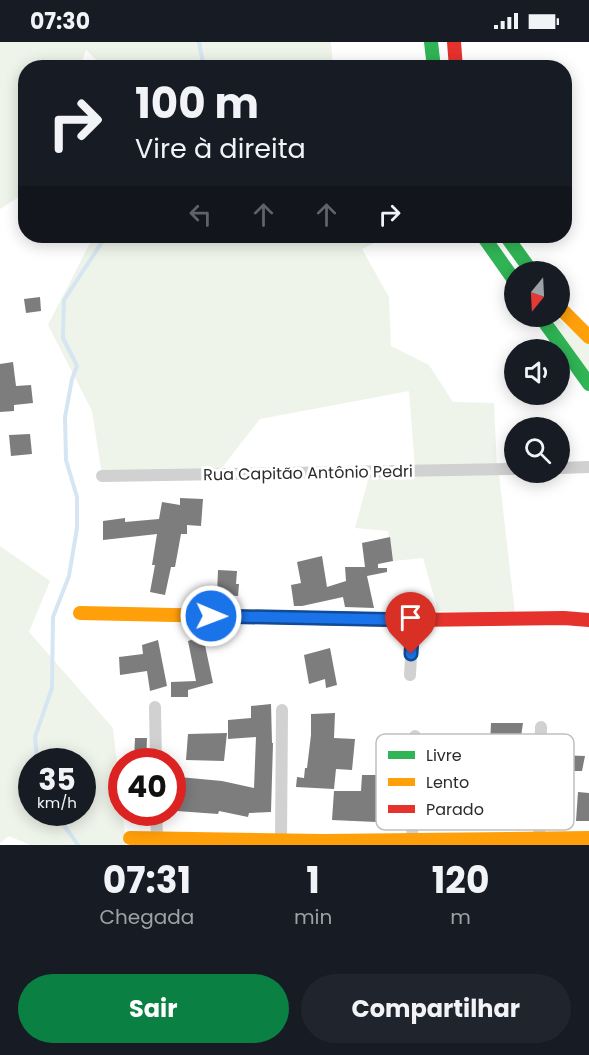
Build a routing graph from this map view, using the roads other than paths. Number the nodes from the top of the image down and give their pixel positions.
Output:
1 (431, 42) edge
2 (454, 42) edge
3 (433, 60) edge
4 (455, 60) edge
5 (488, 243) edge
6 (511, 243) edge
7 (524, 261) edge
8 (504, 266) edge
9 (570, 319) edge
10 (548, 327) edge
11 (589, 337) edge
12 (589, 384) edge
13 (589, 467) edge
14 (570, 468) edge
15 (504, 469) edge
16 (102, 476) dead end
17 (80, 613) dead end
18 (413, 620) junction
19 (589, 620) edge
20 (410, 675) dead end
21 (155, 707) dead end
22 (282, 710) dead end
23 (541, 726) dead end
24 (541, 734) edge
25 (156, 748) edge
26 (157, 826) edge
27 (412, 830) edge
28 (539, 830) edge
29 (130, 838) dead end
30 (157, 838) junction
31 (589, 838) edge
32 (281, 840) junction
33 (412, 840) junction
34 (539, 840) junction

1 - 3 street
2 - 4 street
5 - 8 street
6 - 7 street
9 - 11 street
10 - 12 street
13 - 14 street
15 - 16 street, Rua Capitão Antônio Pedri
17 - 18 street
18 - 19 street
18 - 20 street
21 - 25 street
22 - 32 street
23 - 24 street
26 - 30 street
27 - 33 street
28 - 34 street
29 - 30 street
30 - 32 street
31 - 34 street
32 - 33 street
33 - 34 street

